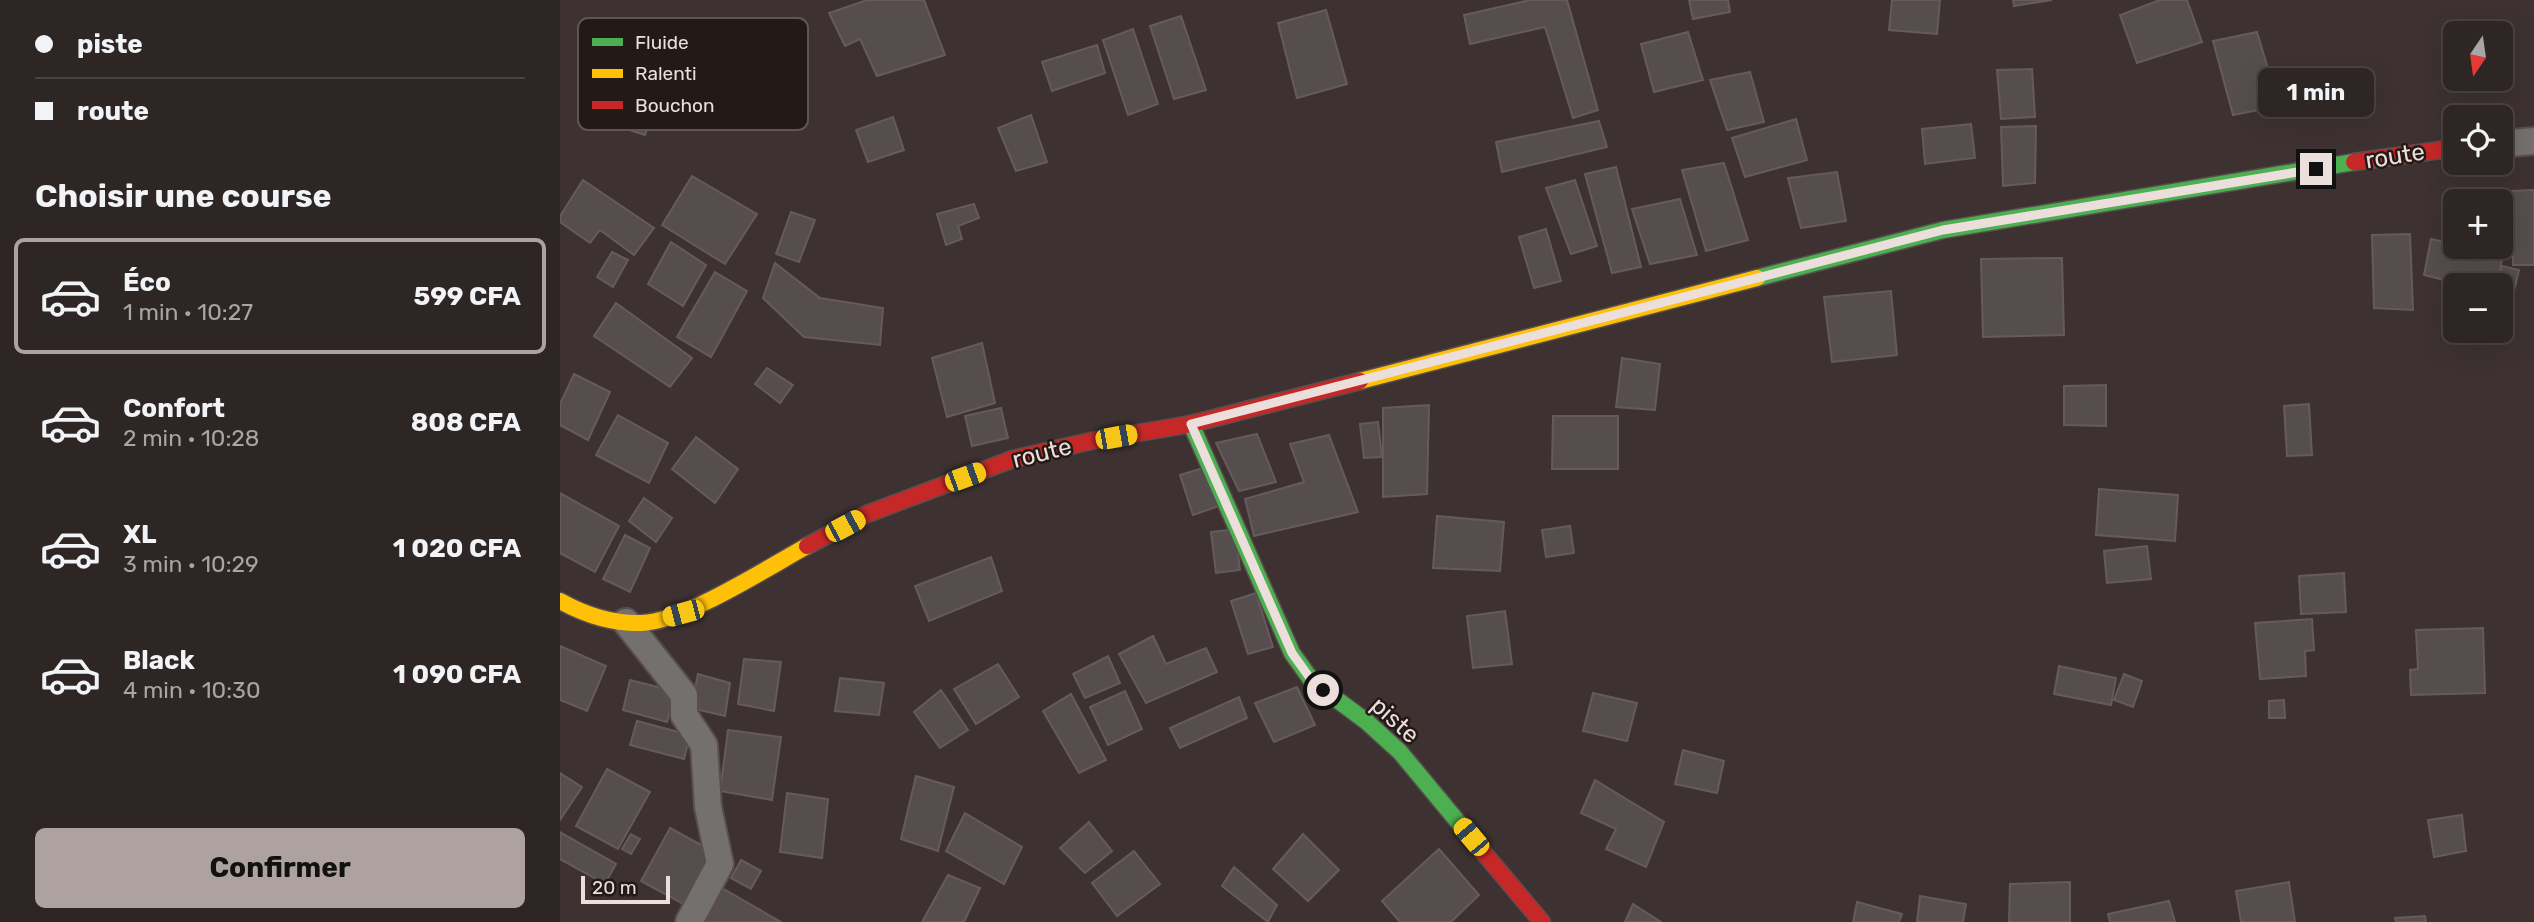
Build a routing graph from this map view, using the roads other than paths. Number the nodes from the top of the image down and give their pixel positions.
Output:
1 (2534, 141) edge
2 (2513, 143) edge
3 (2443, 149) edge
4 (1191, 424) junction
5 (560, 601) edge
6 (626, 622) junction
7 (689, 922) edge
8 (1542, 922) edge

1 - 2 street
3 - 4 street, route
4 - 6 street, route
4 - 8 street, piste
5 - 6 street, route
6 - 7 street

